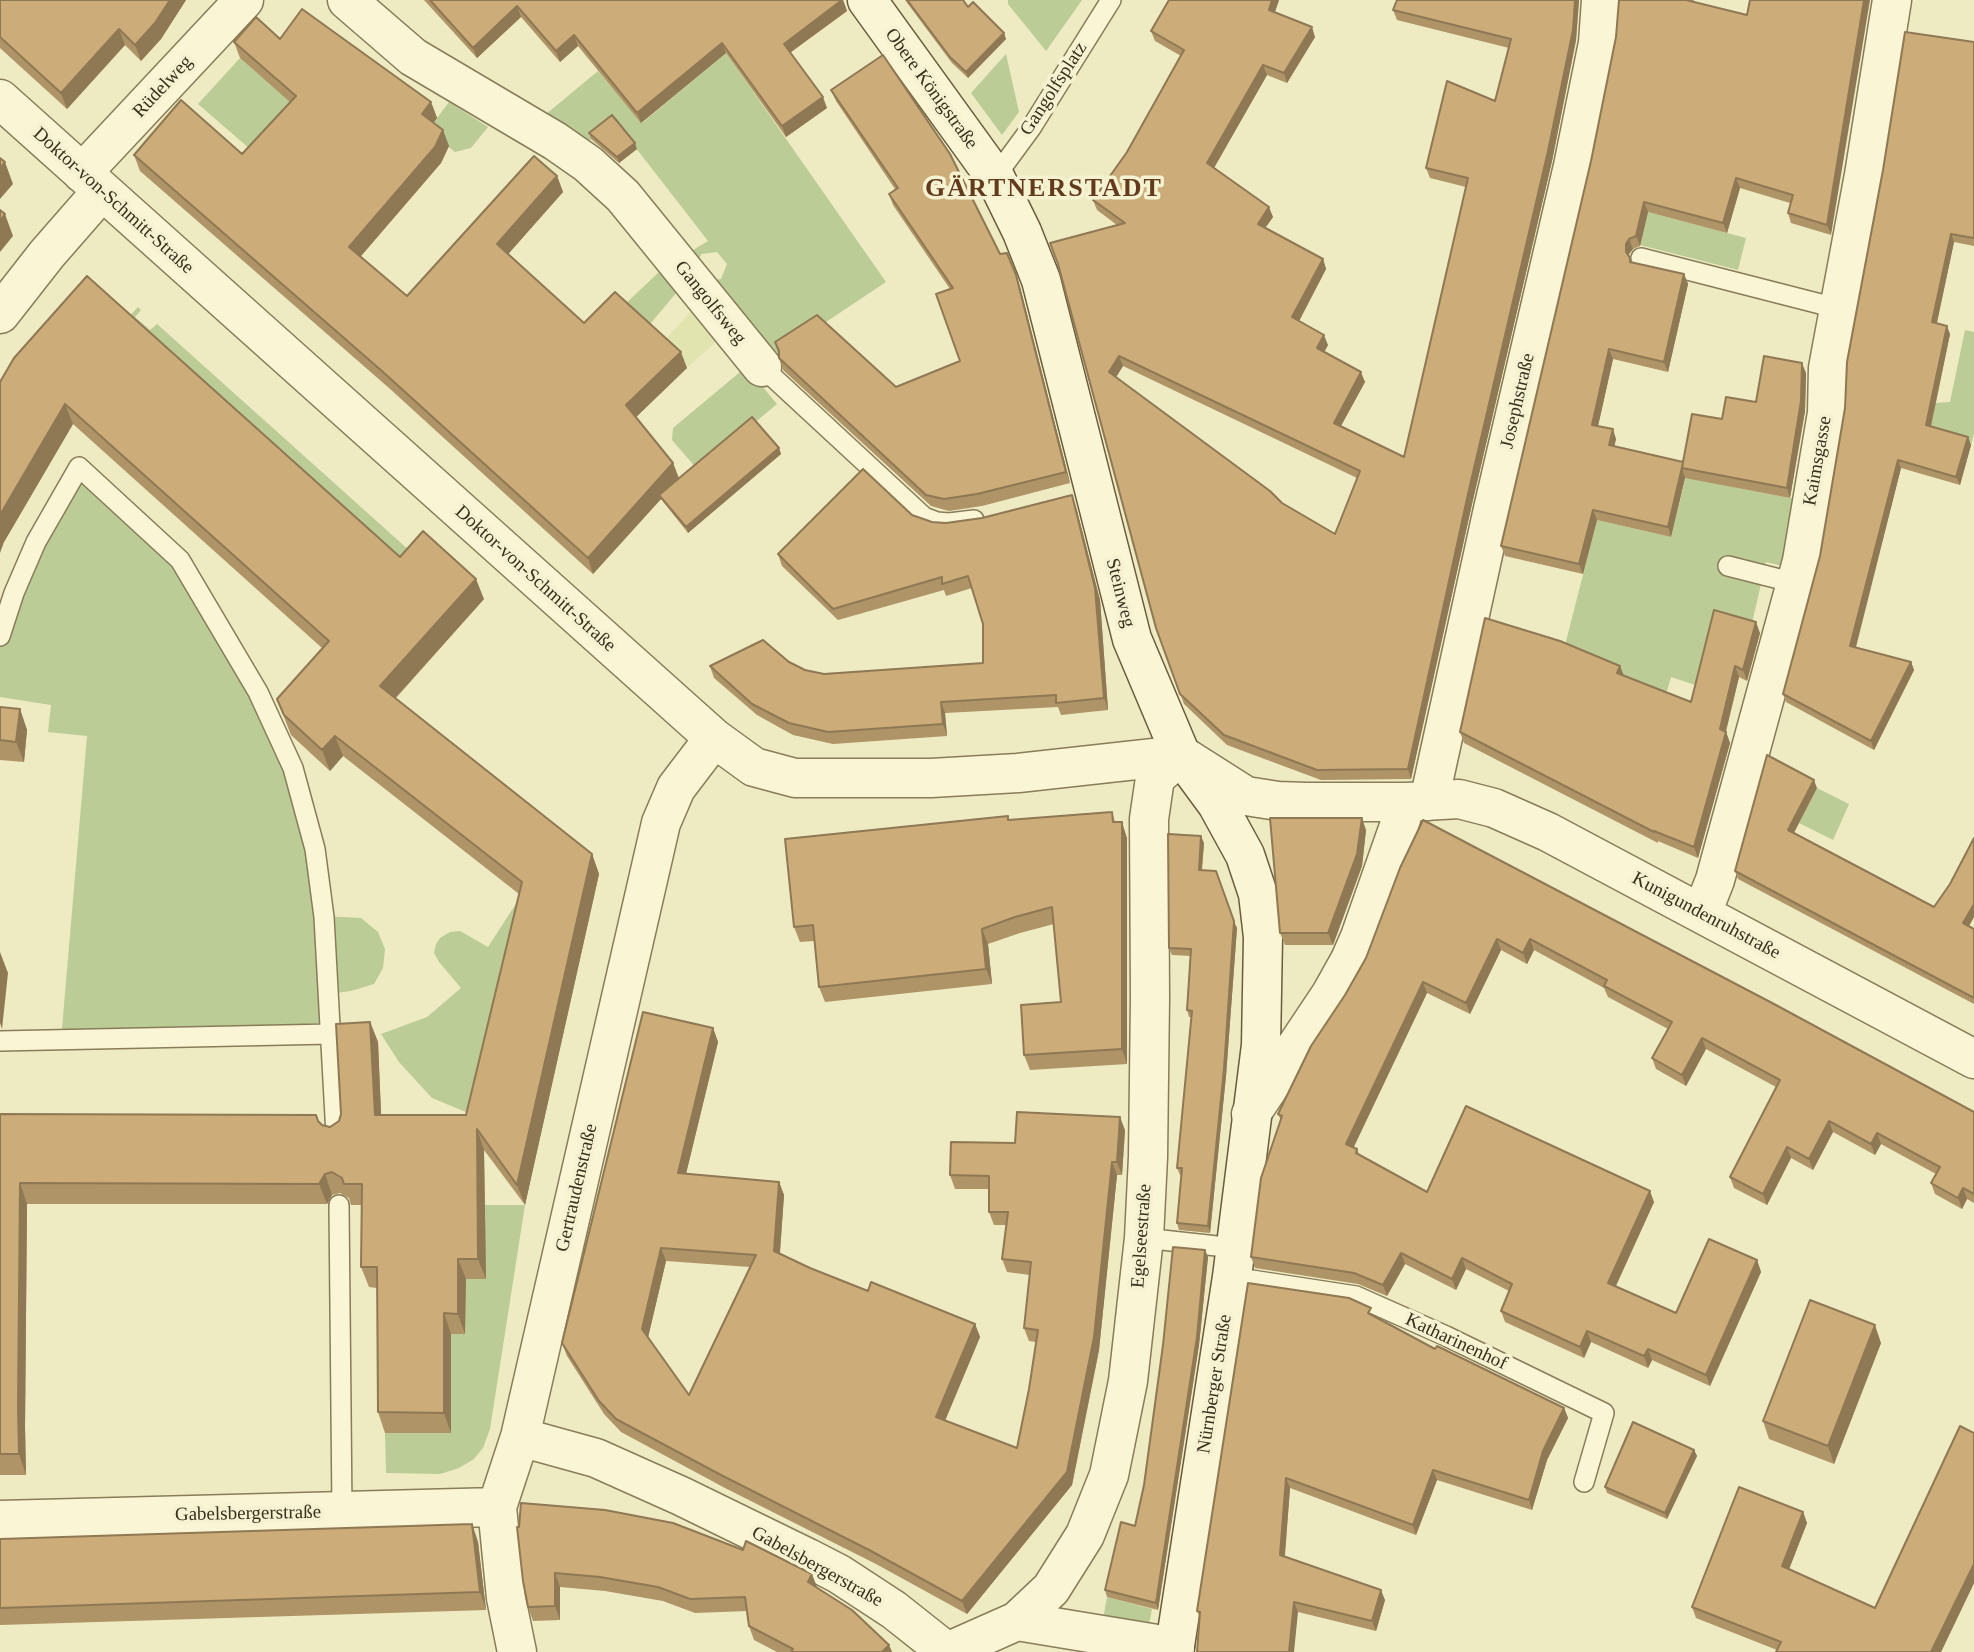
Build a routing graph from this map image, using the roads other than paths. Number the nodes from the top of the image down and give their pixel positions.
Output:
1 (244, 0) edge
2 (347, 0) edge
3 (867, 0) edge
4 (1111, 0) edge
5 (1601, 0) edge
6 (1892, 0) edge
7 (0, 99) edge
8 (995, 177) junction
9 (92, 182) junction
10 (1641, 257) dead end
11 (1840, 309) junction
12 (0, 314) edge
13 (762, 367) joint
14 (996, 515) edge
15 (1728, 566) dead end
16 (1795, 583) junction
17 (0, 636) edge
18 (714, 738) junction
19 (1181, 755) junction
20 (1418, 801) junction
21 (1702, 914) junction
22 (331, 1034) junction
23 (0, 1041) edge
24 (1974, 1059) edge
25 (1251, 1114) junction
26 (336, 1135) edge
27 (340, 1205) edge
28 (1144, 1238) junction
29 (1233, 1263) junction
30 (520, 1437) junction
31 (1584, 1482) dead end
32 (497, 1507) junction
33 (342, 1512) junction
34 (0, 1520) edge
35 (1017, 1620) junction
36 (1175, 1649) edge
37 (517, 1652) edge
38 (947, 1652) edge

1 - 9 street, Rüdelweg
2 - 13 street, Gangolfsweg
3 - 8 street, Obere Königstraße
4 - 8 lane, Gangolfsplatz
5 - 20 street, Josephstraße
6 - 11 street, Kaimsgasse
7 - 9 street, Doktor-von-Schmitt-Straße
8 - 19 street, Steinweg
9 - 12 street, Rüdelweg
9 - 18 street, Doktor-von-Schmitt-Straße
10 - 11 lane
11 - 16 street, Kaimsgasse
13 - 14 lane, Gangolfsweg
15 - 16 lane
16 - 21 street, Kaimsgasse
17 - 22 lane
18 - 19 street, Doktor-von-Schmitt-Straße
18 - 30 street, Gertraudenstraße
19 - 20 street
19 - 25 street, Nürnberger Straße
19 - 28 street, Egelseestraße
20 - 21 street, Kunigundenruhstraße
20 - 25 street, Nürnberger Straße
21 - 24 street, Kunigundenruhstraße
22 - 23 lane
22 - 26 lane
25 - 29 street, Nürnberger Straße
27 - 33 lane
28 - 29 lane
28 - 35 street, Egelseestraße
29 - 31 lane, Katharinenhof
29 - 36 street, Nürnberger Straße
30 - 32 street, Gertraudenstraße
30 - 38 street, Gabelsbergerstraße
32 - 33 street, Gabelsbergerstraße
32 - 37 street, Gertraudenstraße
33 - 34 street, Gabelsbergerstraße
35 - 36 street
35 - 38 street, Egelseestraße

